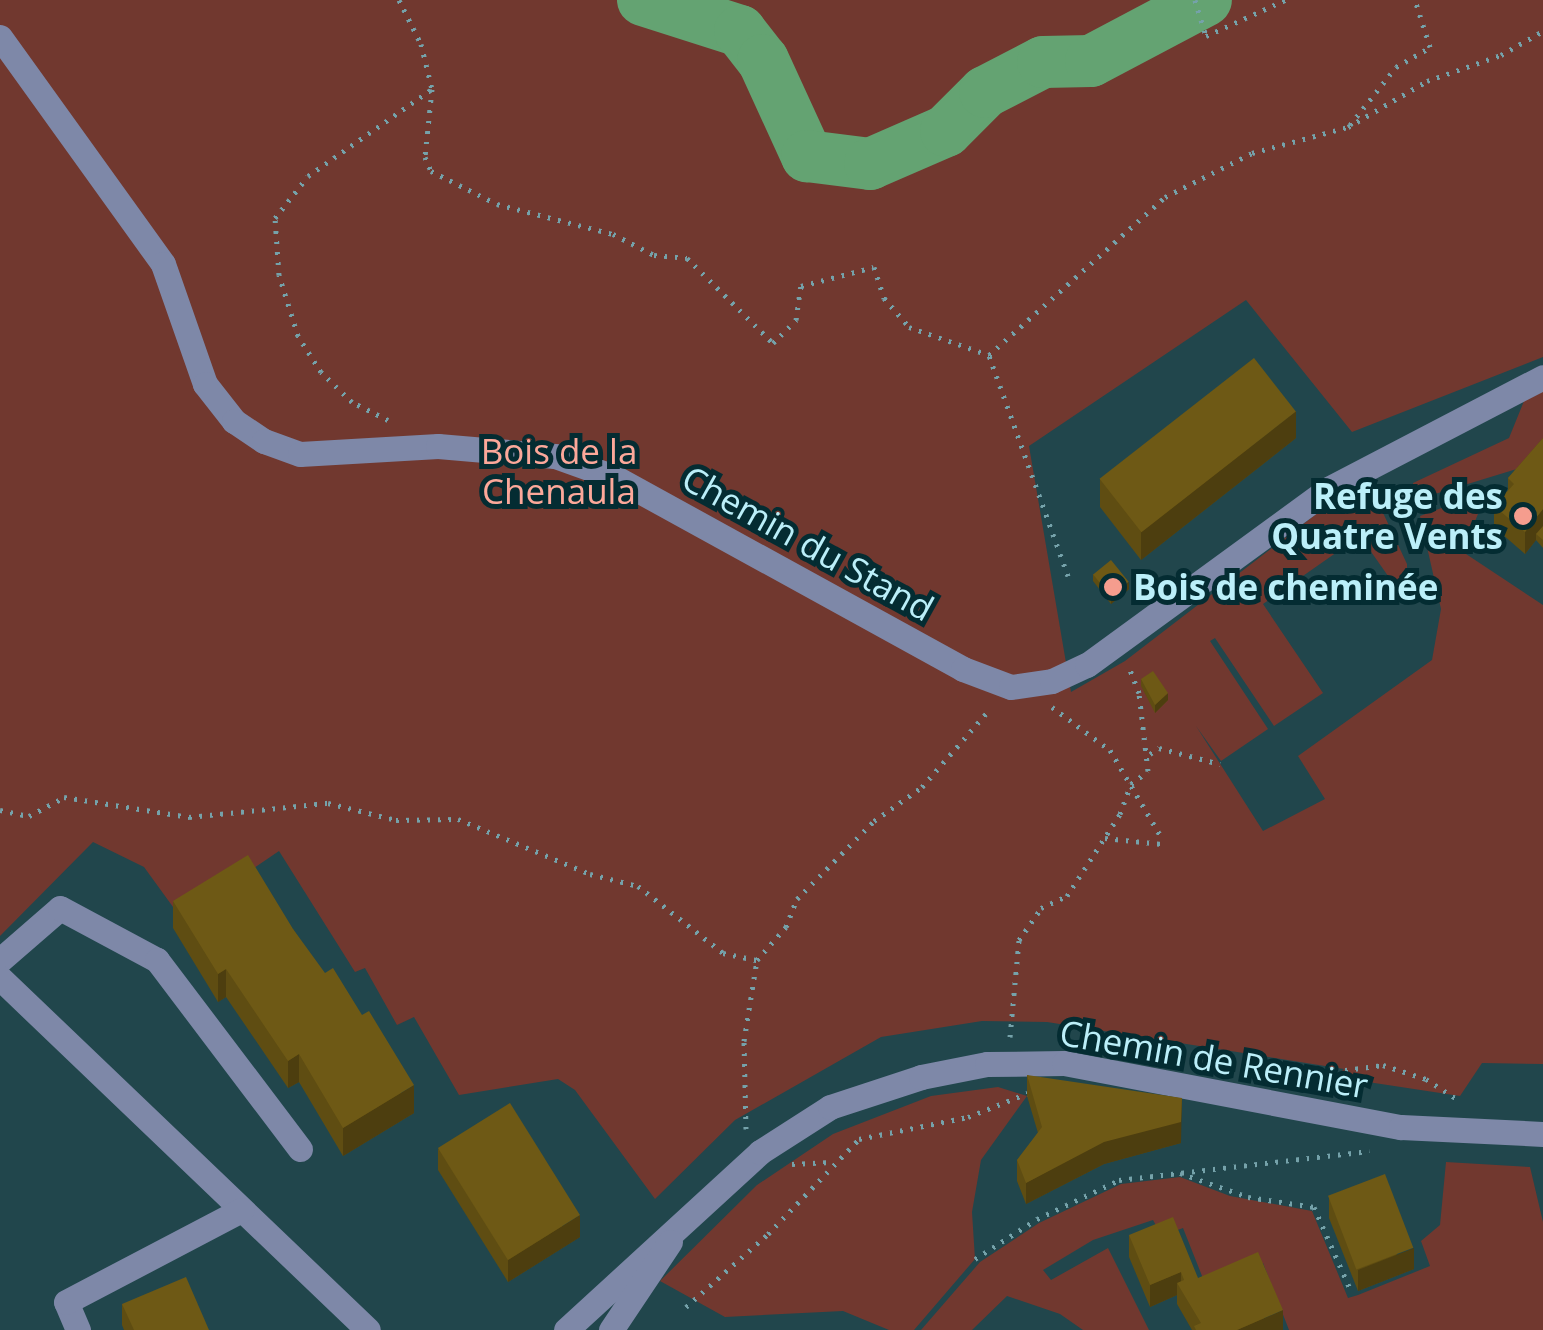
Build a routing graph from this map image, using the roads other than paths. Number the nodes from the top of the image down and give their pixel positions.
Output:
1 (0, 36) edge
2 (1543, 377) edge
3 (0, 960) edge
4 (0, 978) edge
5 (1543, 1134) edge
6 (300, 1150) dead end
7 (241, 1210) junction
8 (680, 1225) junction
9 (620, 1324) edge
10 (369, 1329) edge
11 (78, 1330) edge
12 (566, 1330) edge

1 - 2 street, Chemin du Stand
3 - 6 street
4 - 7 street
5 - 8 street, Chemin de Rennier
7 - 10 street
7 - 11 street
8 - 9 street, Chemin de Rennier
8 - 12 street, Chemin de Rennier

